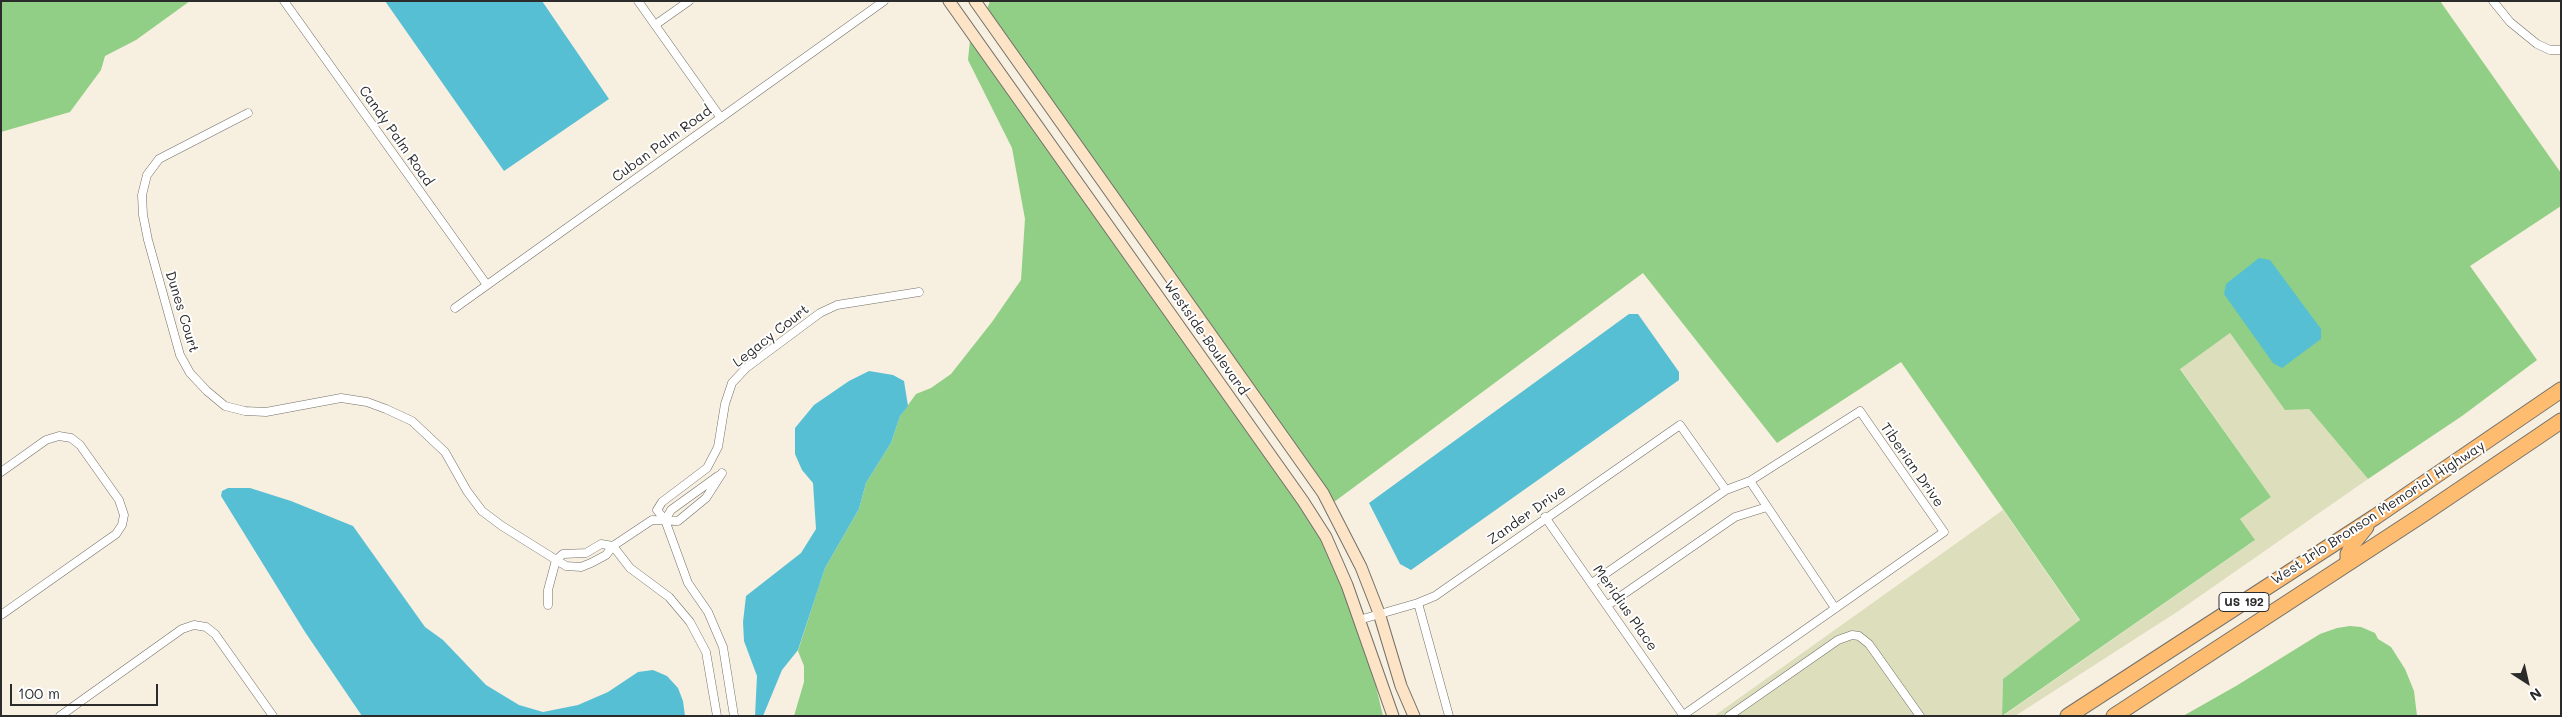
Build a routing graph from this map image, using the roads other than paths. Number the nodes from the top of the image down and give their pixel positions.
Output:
1 (284, 1) edge
2 (638, 1) edge
3 (689, 1) edge
4 (884, 1) edge
5 (949, 1) edge
6 (975, 1) edge
7 (2493, 1) edge
8 (655, 26) junction
9 (2561, 50) edge
10 (248, 113) dead end
11 (721, 118) junction
12 (487, 285) junction
13 (919, 292) dead end
14 (455, 308) dead end
15 (2561, 390) edge
16 (2561, 421) edge
17 (707, 468) junction
18 (1, 472) edge
19 (722, 473) junction
20 (1750, 481) junction
21 (1726, 490) junction
22 (1767, 507) junction
23 (1545, 517) junction
24 (2375, 517) junction
25 (665, 520) junction
26 (2334, 543) junction
27 (613, 546) junction
28 (556, 560) junction
29 (2348, 563) junction
30 (1592, 583) junction
31 (2300, 594) junction
32 (1418, 603) junction
33 (548, 605) dead end
34 (1608, 605) junction
35 (1835, 608) junction
36 (1379, 613) junction
37 (1, 615) edge
38 (1359, 620) junction
39 (271, 713) edge
40 (1683, 715) edge
41 (60, 716) edge
42 (261, 716) edge
43 (717, 716) edge
44 (734, 716) edge
45 (1393, 716) edge
46 (1414, 716) edge
47 (1449, 716) edge
48 (1729, 716) edge
49 (1920, 716) edge
50 (2068, 716) edge
51 (2114, 716) edge

1 - 12 street, Candy Palm Road
2 - 8 street
3 - 8 street
4 - 11 street, Cuban Palm Road
5 - 38 street, Westside Boulevard
6 - 36 street, Westside Boulevard
7 - 9 street
8 - 11 street
10 - 28 street, Dunes Court
11 - 12 street, Cuban Palm Road
12 - 14 street, Cuban Palm Road
13 - 17 street, Legacy Court
15 - 24 highway, West Irlo Bronson Memorial Highway / US 192
16 - 29 highway, West Irlo Bronson Memorial Highway / US 192
17 - 19 street
17 - 25 street, Legacy Court
18 - 37 street
19 - 25 street
19 - 25 street, Dunes Court
20 - 21 street, Tiberian Drive
20 - 22 street
20 - 35 street, Tiberian Drive
21 - 23 street, Zander Drive
21 - 30 street, Tiberian Drive
22 - 34 street
22 - 35 street
23 - 30 street, Meridius Place
23 - 32 street, Zander Drive
24 - 26 highway, West Irlo Bronson Memorial Highway / US 192
24 - 29 highway
25 - 27 street, Dunes Court
25 - 44 street
26 - 31 highway
26 - 50 highway, West Irlo Bronson Memorial Highway / US 192
27 - 28 street
27 - 28 street, Dunes Court
27 - 43 street
28 - 33 street
29 - 31 highway, West Irlo Bronson Memorial Highway / US 192
30 - 34 street, Meridius Place
31 - 51 highway, West Irlo Bronson Memorial Highway / US 192
32 - 36 street, Zander Drive
32 - 47 street
34 - 40 street, Meridius Place
35 - 40 street, Tiberian Drive
36 - 38 street, Zander Drive
36 - 46 street, Westside Boulevard
38 - 45 street, Westside Boulevard
39 - 41 street
39 - 42 street
48 - 49 street

